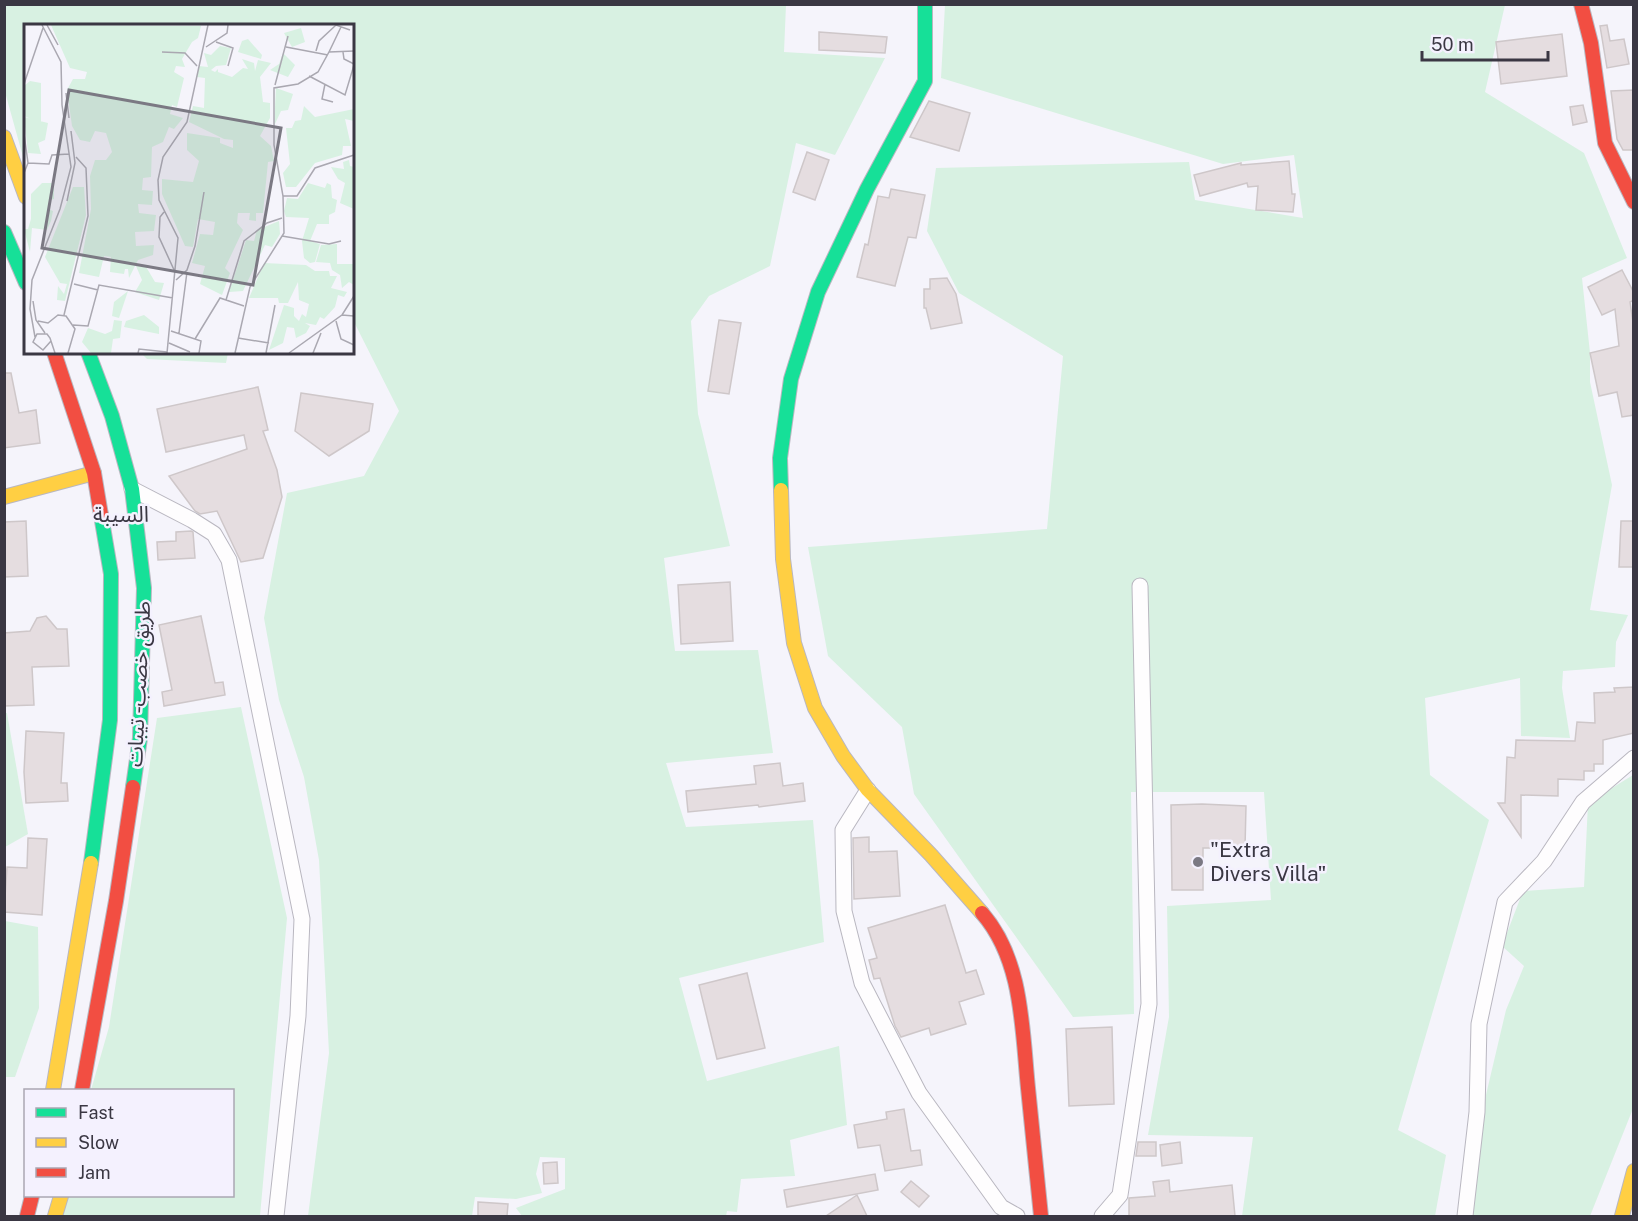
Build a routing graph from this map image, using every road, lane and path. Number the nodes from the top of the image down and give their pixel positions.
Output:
1 (925, 4) edge
2 (1581, 4) edge
3 (4, 137) edge
4 (24, 192) edge
5 (1634, 202) edge
6 (4, 232) edge
7 (24, 278) edge
8 (55, 354) edge
9 (89, 354) edge
10 (94, 473) junction
11 (132, 489) junction
12 (4, 497) edge
13 (1140, 586) dead end
14 (1634, 758) edge
15 (868, 790) junction
16 (53, 1089) edge
17 (82, 1089) edge
18 (1634, 1171) edge
19 (1120, 1195) junction
20 (32, 1197) edge
21 (61, 1197) edge
22 (27, 1216) edge
23 (55, 1216) edge
24 (276, 1216) edge
25 (1017, 1216) edge
26 (1041, 1216) edge
27 (1102, 1216) edge
28 (1117, 1216) edge
29 (1465, 1216) edge
30 (1622, 1216) edge

1 - 15 main road
2 - 5 main road
3 - 4 main road
6 - 7 main road
8 - 10 main road, طريق خصب - تيبات
9 - 11 main road, طريق خصب - تيبات
10 - 12 main road
10 - 16 main road, طريق خصب - تيبات
11 - 17 main road, طريق خصب - تيبات
11 - 24 street
13 - 19 street
14 - 29 street
15 - 25 street
15 - 26 main road
18 - 30 main road
19 - 27 street
19 - 28 street
20 - 22 main road
21 - 23 main road

